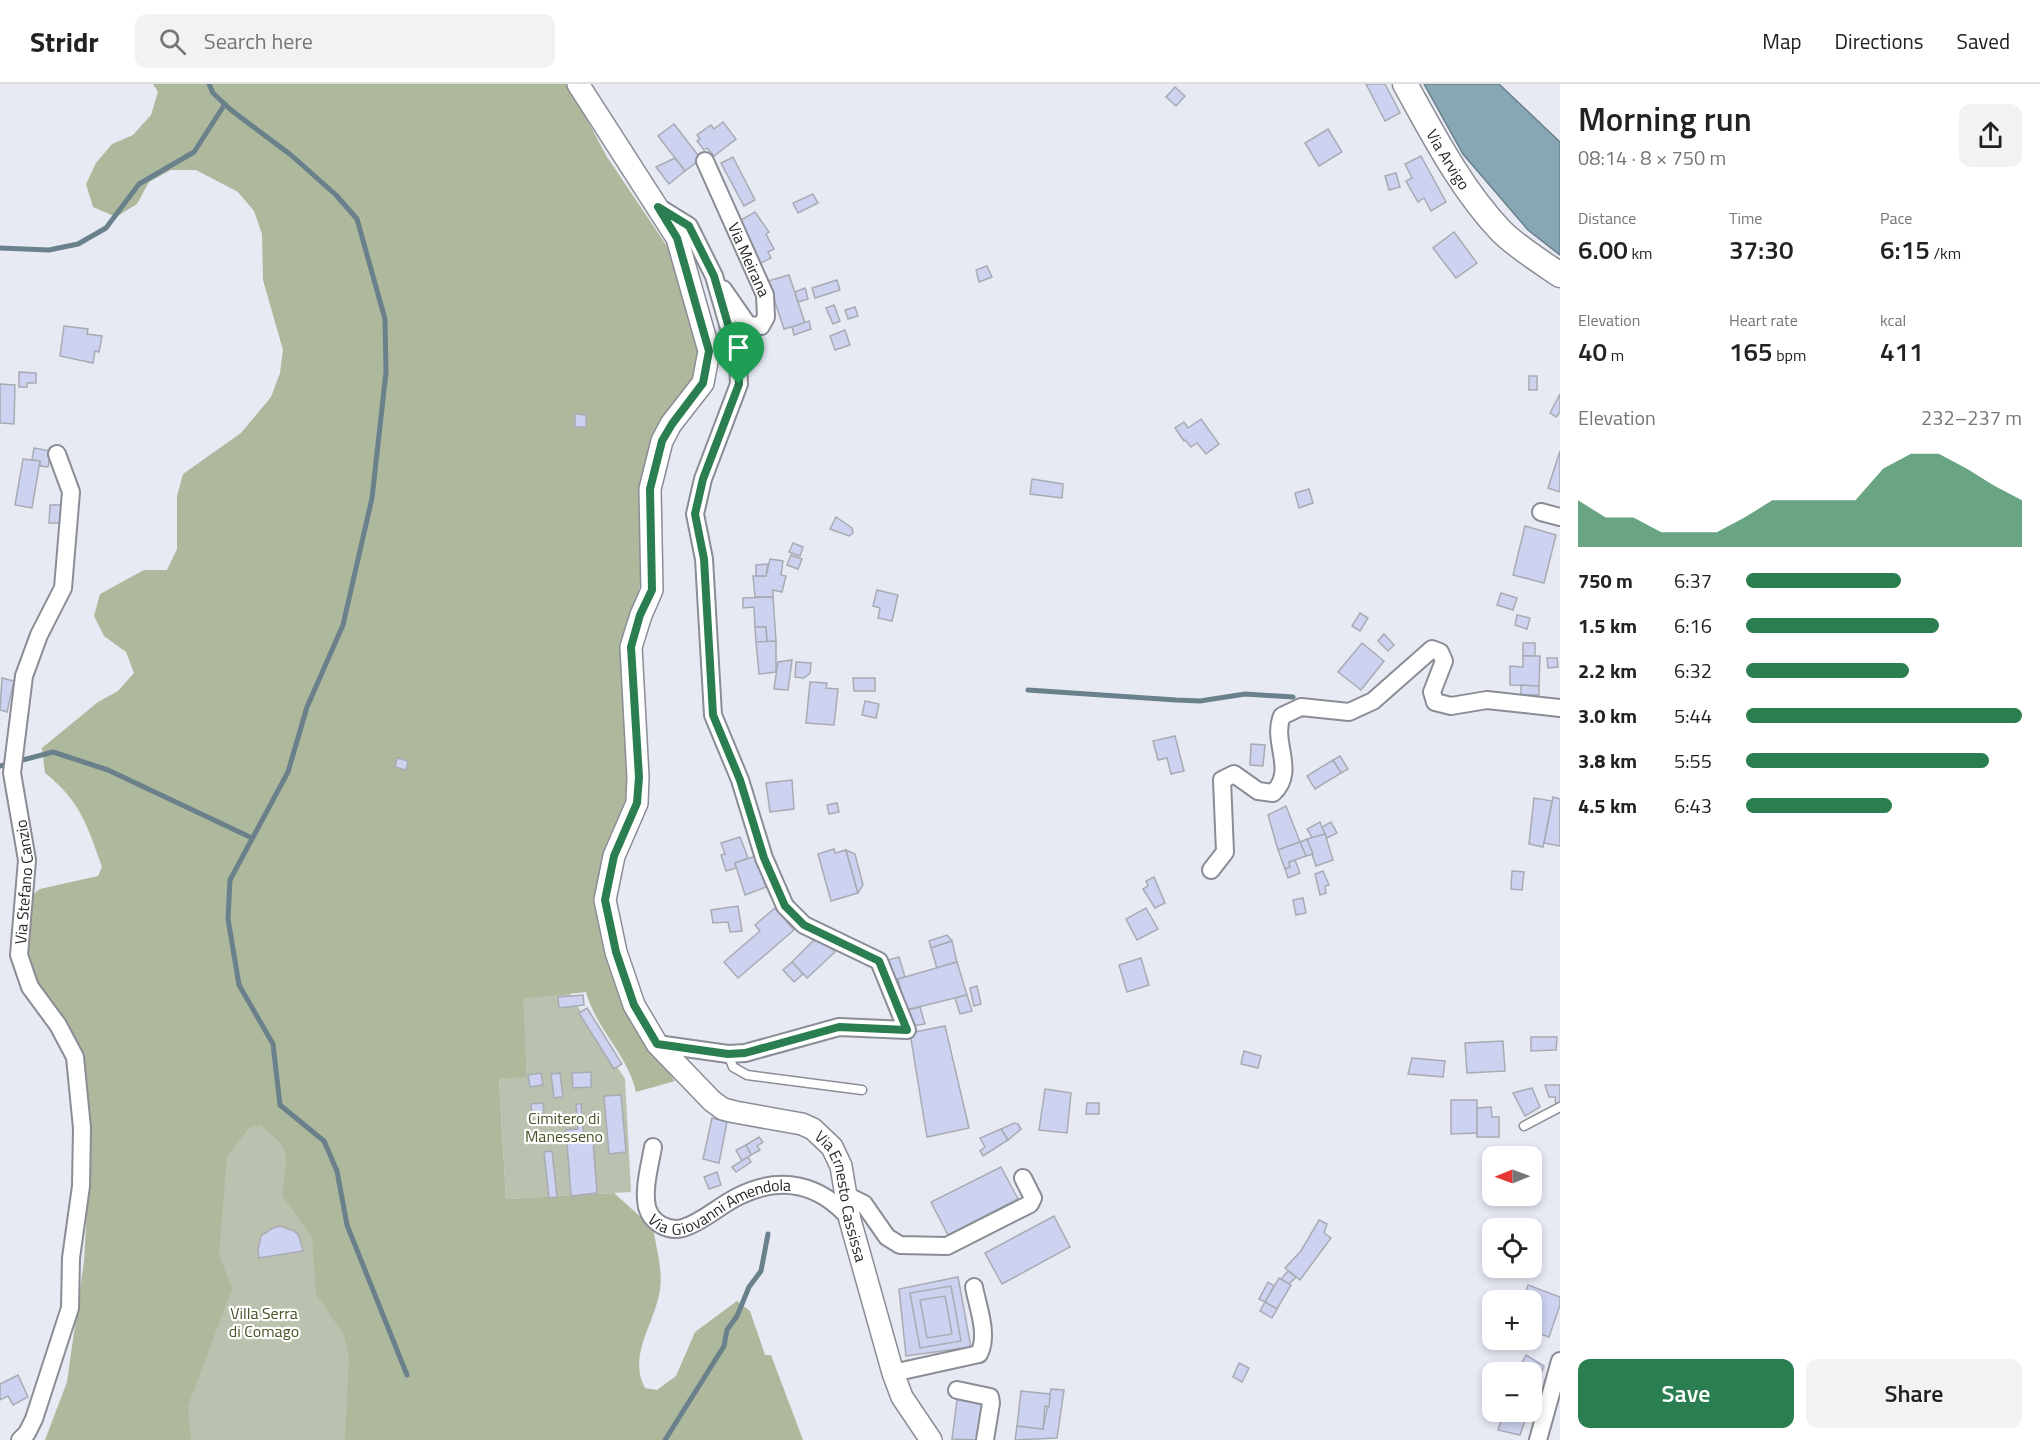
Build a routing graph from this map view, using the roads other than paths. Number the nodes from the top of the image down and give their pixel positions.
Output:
1 (578, 84) edge
2 (1405, 84) edge
3 (705, 161) dead end
4 (658, 207) junction
5 (1560, 275) edge
6 (714, 276) junction
7 (57, 454) dead end
8 (1541, 512) dead end
9 (1560, 517) edge
10 (1560, 708) edge
11 (1211, 870) dead end
12 (657, 1044) junction
13 (728, 1054) junction
14 (862, 1090) dead end
15 (1560, 1107) edge
16 (1524, 1126) dead end
17 (653, 1147) dead end
18 (1023, 1178) dead end
19 (846, 1195) junction
20 (850, 1220) junction
21 (974, 1287) dead end
22 (1560, 1361) edge
23 (893, 1373) junction
24 (957, 1390) dead end
25 (20, 1440) edge
26 (930, 1440) edge
27 (985, 1440) edge
28 (1538, 1440) edge

1 - 4 street
2 - 5 main road, Via Arvigo
3 - 6 street, Via Meirana
4 - 6 street, Via Meirana
4 - 12 street
6 - 13 street, Via Meirana
7 - 25 street, Via Stefano Canzio
8 - 9 street
10 - 11 street
12 - 13 street, Via Meirana
12 - 19 street, Via Ernesto Cassissa
13 - 14 lane
15 - 16 lane
17 - 20 street, Via Giovanni Amendola
18 - 19 street
19 - 20 street, Via Ernesto Cassissa
20 - 23 street, Via Ernesto Cassissa
21 - 23 street
22 - 28 street
23 - 26 street, Via Ernesto Cassissa
24 - 27 street

